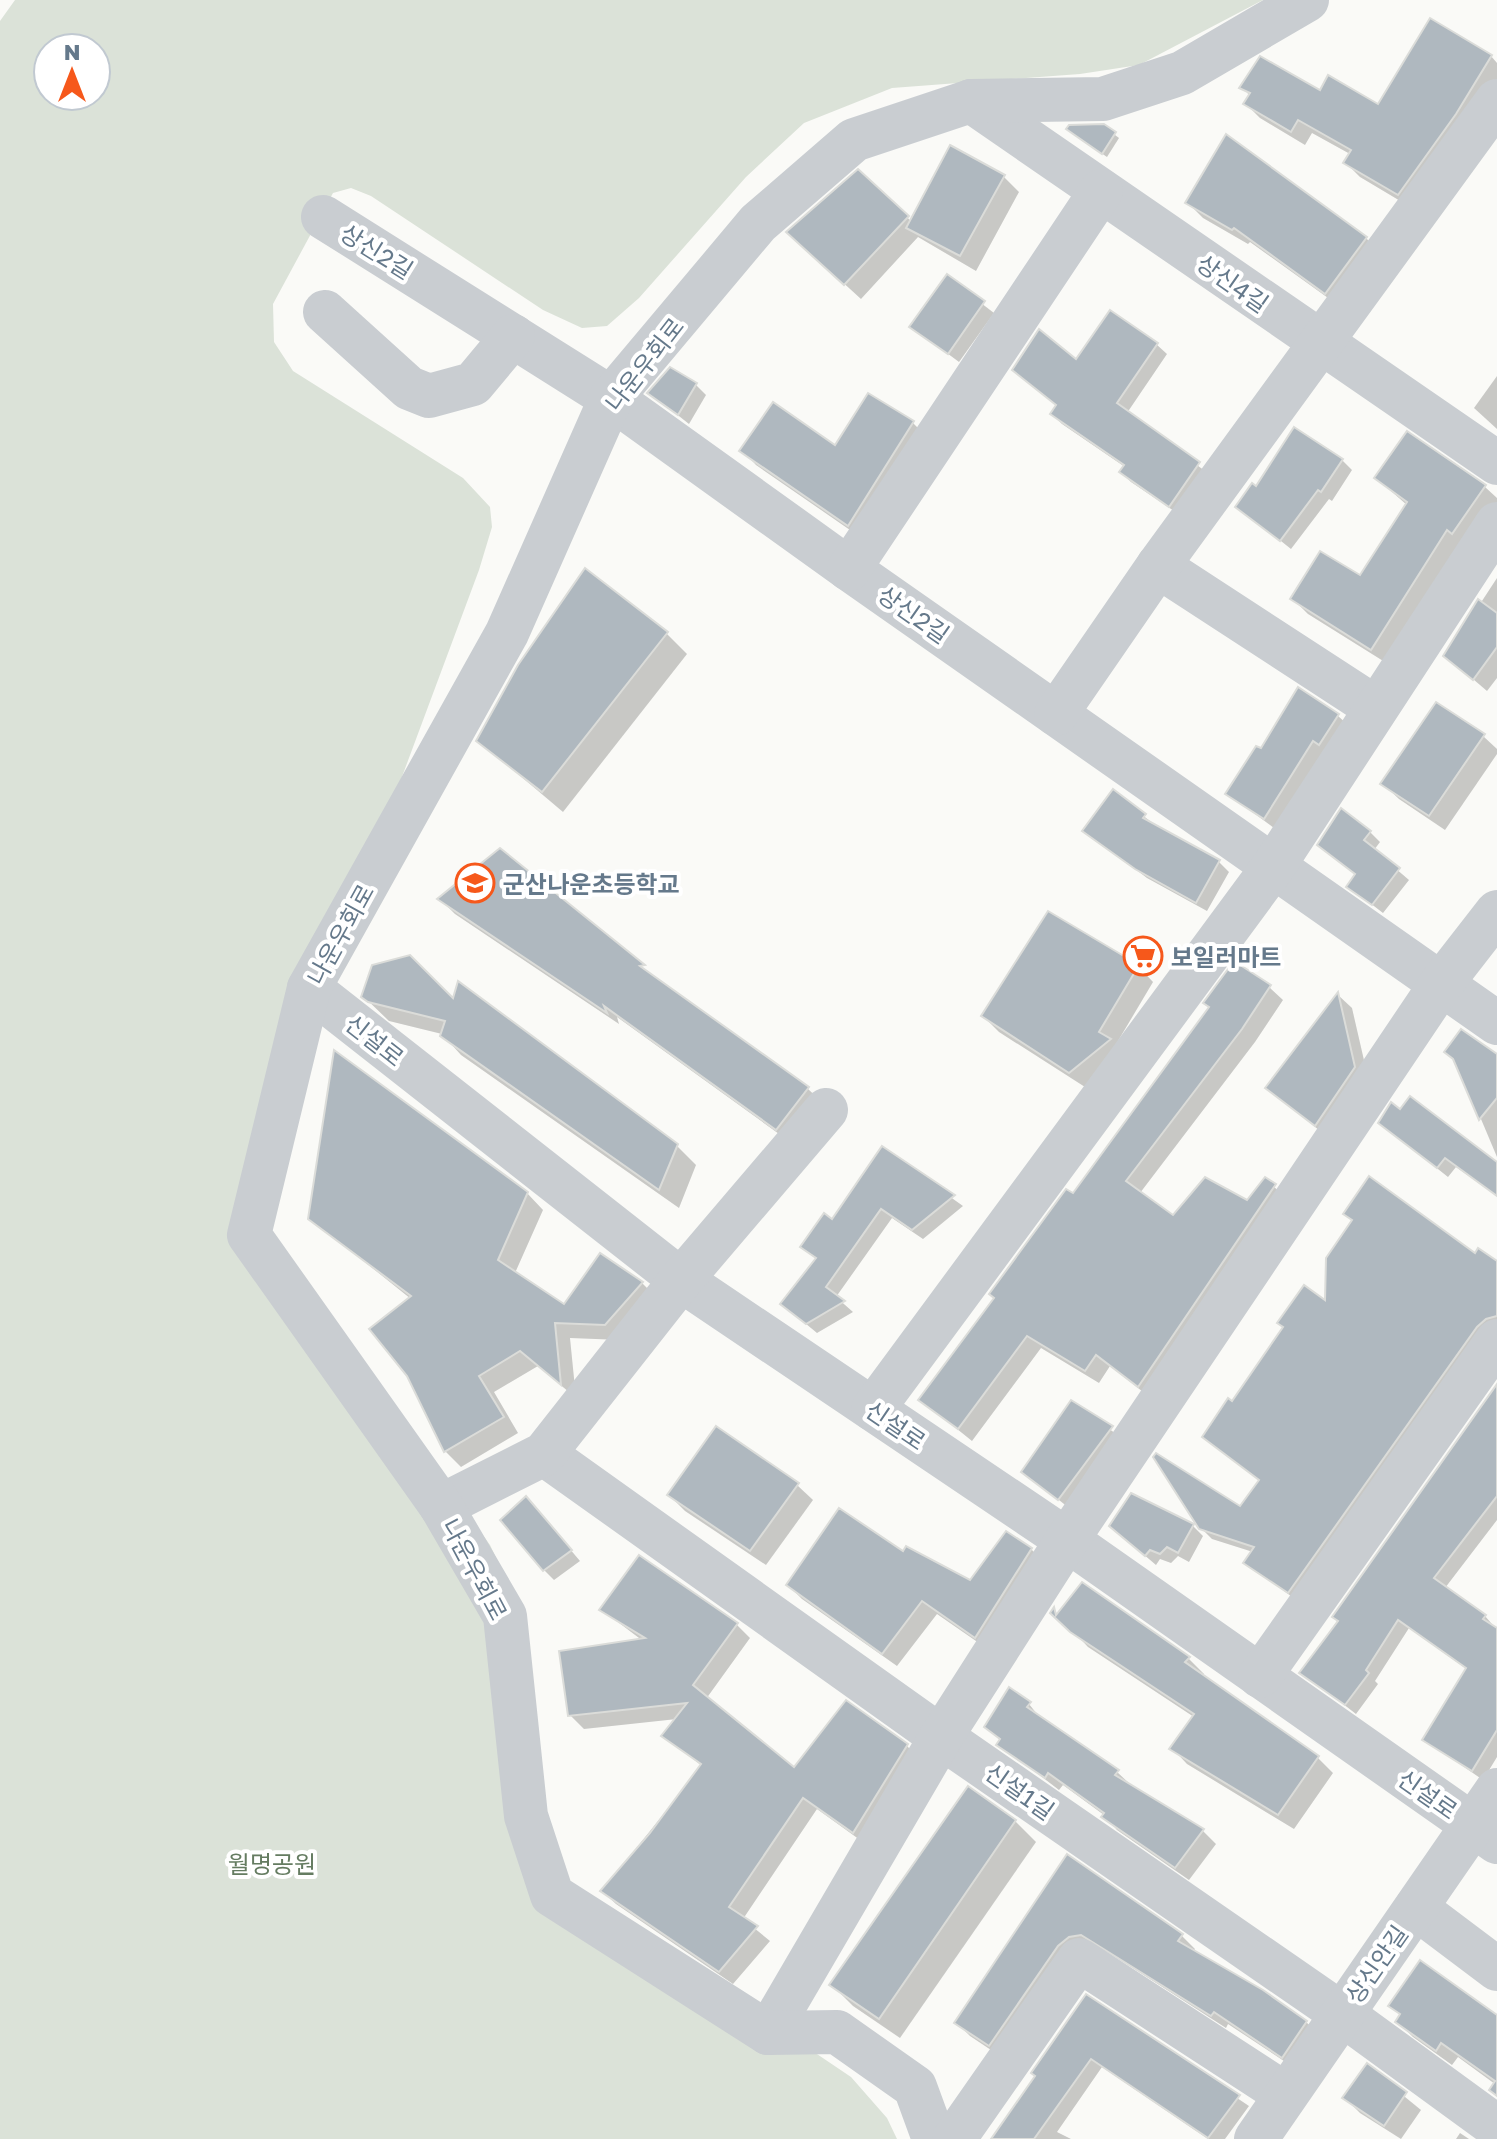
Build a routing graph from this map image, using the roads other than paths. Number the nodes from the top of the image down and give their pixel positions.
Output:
1 (1307, 0) edge
2 (971, 101) junction
3 (1497, 101) edge
4 (1101, 191) junction
5 (323, 217) dead end
6 (325, 312) dead end
7 (513, 336) junction
8 (1320, 343) junction
9 (611, 398) junction
10 (1497, 463) edge
11 (1497, 524) edge
12 (1158, 566) junction
13 (849, 569) junction
14 (1376, 708) junction
15 (1056, 714) junction
16 (1273, 867) junction
17 (1497, 912) edge
18 (1441, 984) junction
19 (309, 988) junction
20 (1497, 1023) edge
21 (826, 1110) dead end
22 (681, 1280) junction
23 (1497, 1341) edge
24 (873, 1409) junction
25 (544, 1454) junction
26 (441, 1506) junction
27 (1067, 1540) junction
28 (1260, 1676) junction
29 (941, 1737) junction
30 (1497, 1790) edge
31 (1485, 1834) edge
32 (1416, 1908) junction
33 (1497, 1969) edge
34 (1342, 2014) junction
35 (768, 2033) junction
36 (1285, 2094) junction
37 (1497, 2127) edge
38 (934, 2139) edge
39 (954, 2139) edge
40 (1256, 2139) edge

1 - 2 street, 나운우회로
2 - 4 street, 상신4길
2 - 9 street, 나운우회로
3 - 8 street
4 - 8 street, 상신4길
4 - 13 street
5 - 7 street, 상신2길
6 - 7 street
7 - 9 street, 상신2길
8 - 10 street, 상신4길
8 - 12 street
9 - 13 street, 상신2길
9 - 19 street, 나운우회로
11 - 14 street
12 - 14 street
12 - 15 street
13 - 15 street, 상신2길
14 - 16 street
15 - 16 street, 상신2길
16 - 18 street, 상신2길
16 - 24 street
17 - 18 street
18 - 20 street, 상신2길
18 - 27 street
19 - 22 street, 신설로
19 - 26 street, 나운우회로
21 - 22 street
22 - 24 street, 신설로
22 - 25 street
23 - 28 street
24 - 27 street, 신설로
25 - 26 street
25 - 29 street, 신설1길
26 - 35 street, 나운우회로
27 - 28 street, 신설로
27 - 29 street
28 - 31 street, 신설로
29 - 34 street, 신설1길
29 - 35 street
30 - 31 street, 상신안길
31 - 32 street, 상신안길
32 - 33 street
32 - 34 street, 상신안길
34 - 36 street, 상신안길
34 - 37 street, 신설1길
35 - 38 street
36 - 39 street
36 - 40 street, 상신안길

